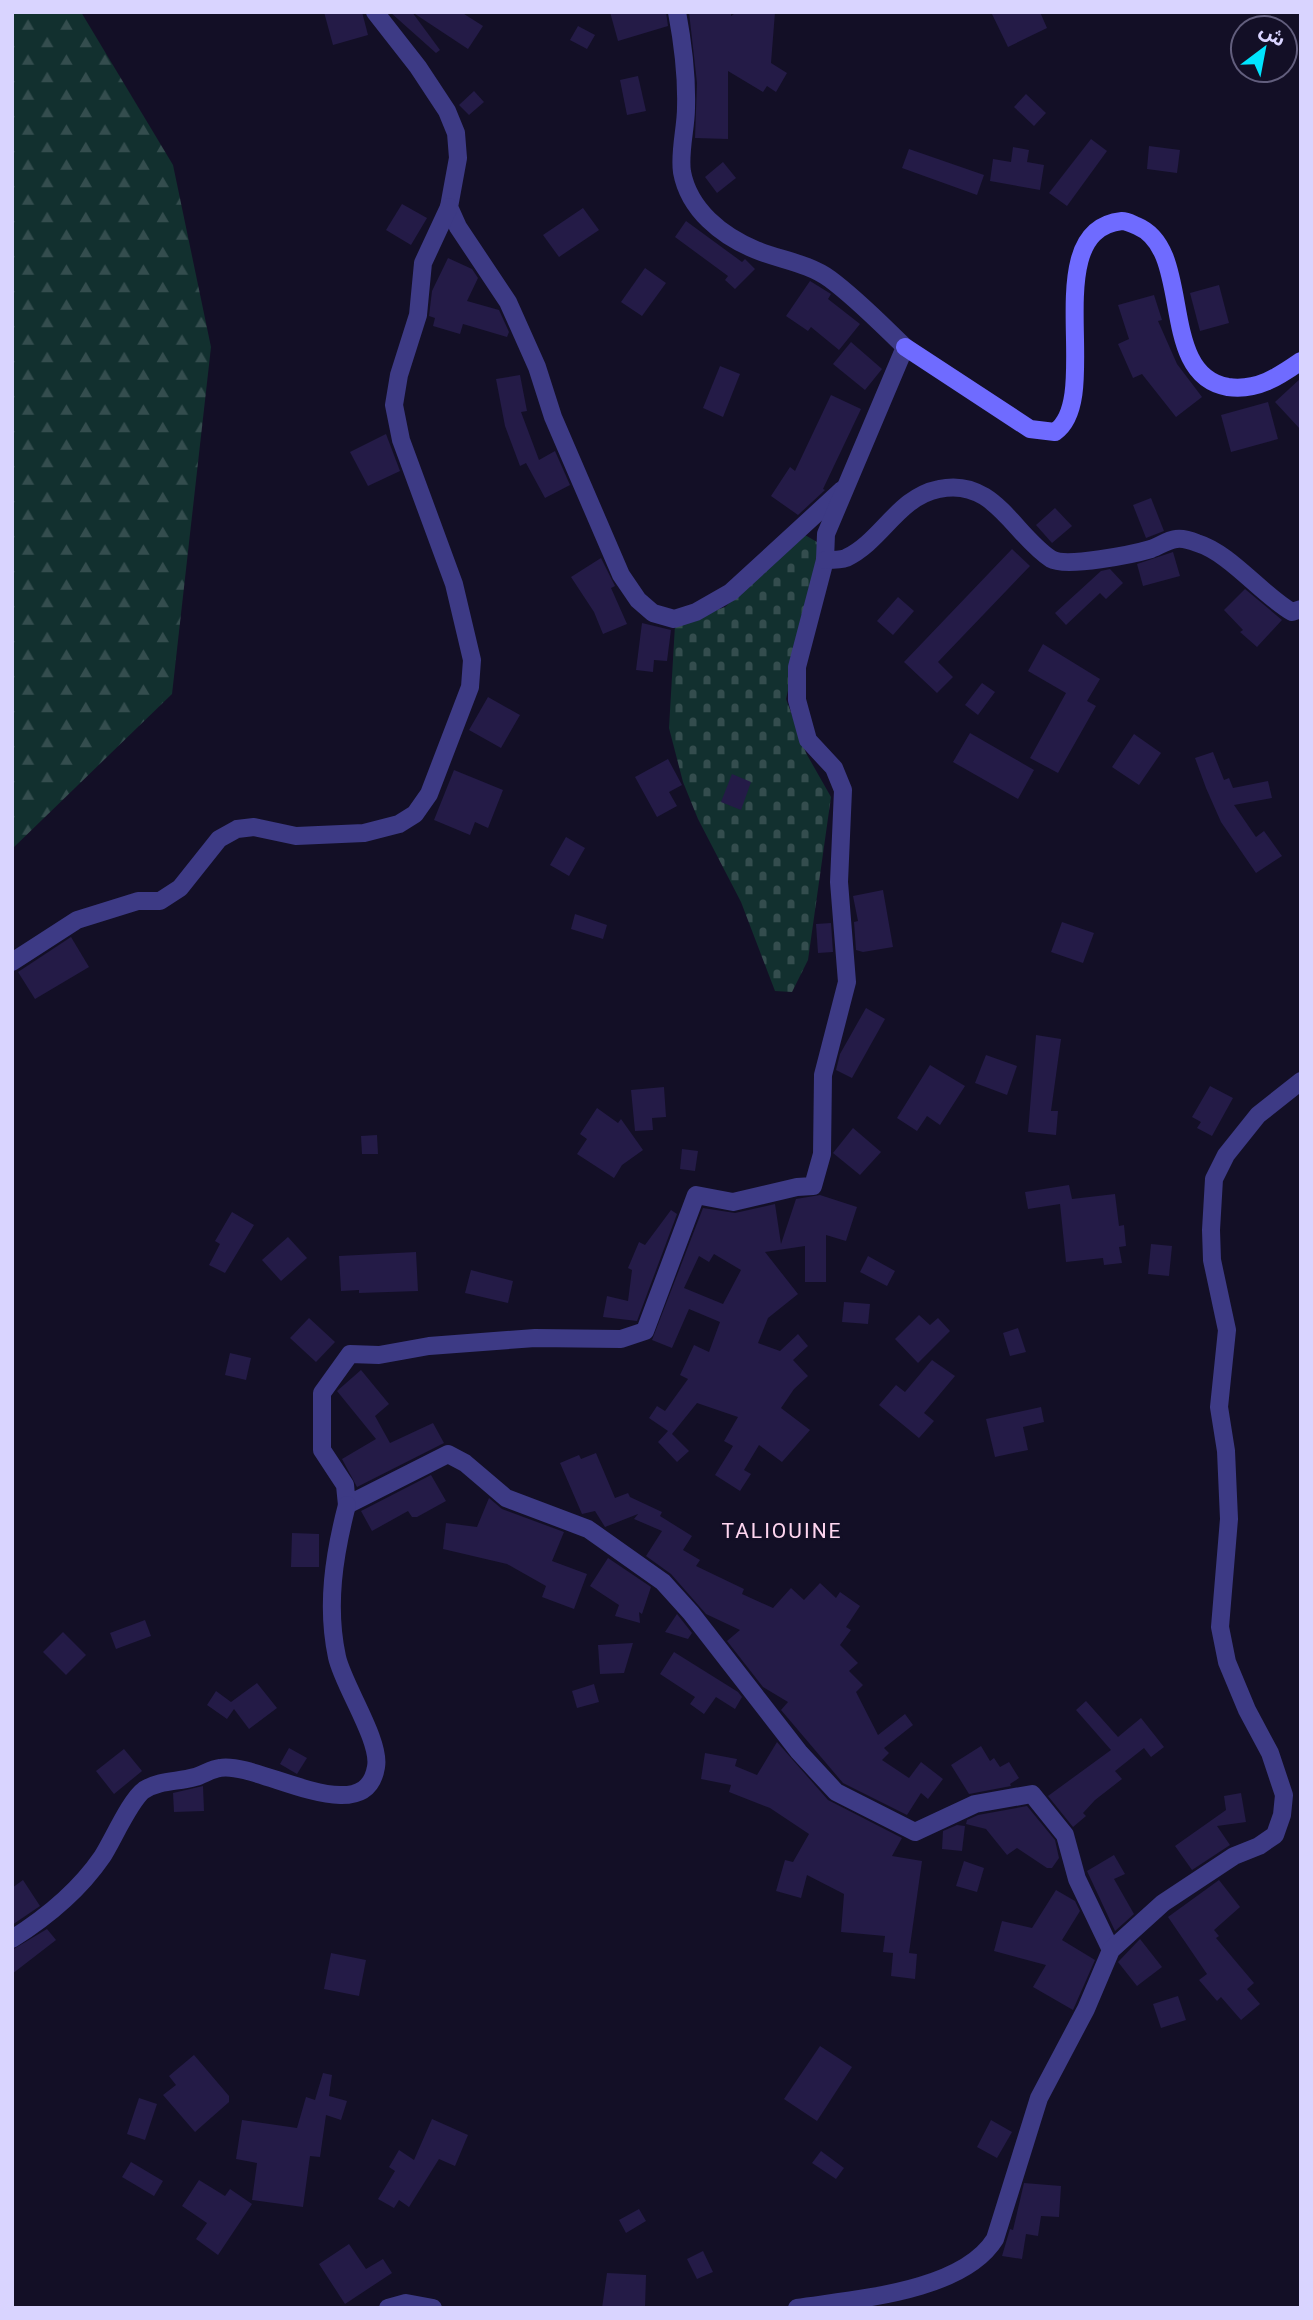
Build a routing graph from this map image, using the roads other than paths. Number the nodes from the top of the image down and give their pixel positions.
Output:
1 (375, 12) edge
2 (677, 12) edge
3 (449, 207) junction
4 (905, 347) junction
5 (1301, 361) edge
6 (850, 483) junction
7 (825, 560) junction
8 (1301, 609) edge
9 (12, 962) edge
10 (1301, 1081) edge
11 (347, 1505) junction
12 (12, 1940) edge
13 (1111, 1950) junction
14 (388, 2308) edge
15 (433, 2308) edge
16 (797, 2308) edge

1 - 3 street
2 - 4 street
3 - 6 street
3 - 9 street
4 - 5 street
4 - 6 street
6 - 7 street
7 - 8 street
7 - 11 street
10 - 13 street
11 - 12 street
11 - 13 street
13 - 16 street
14 - 15 street

